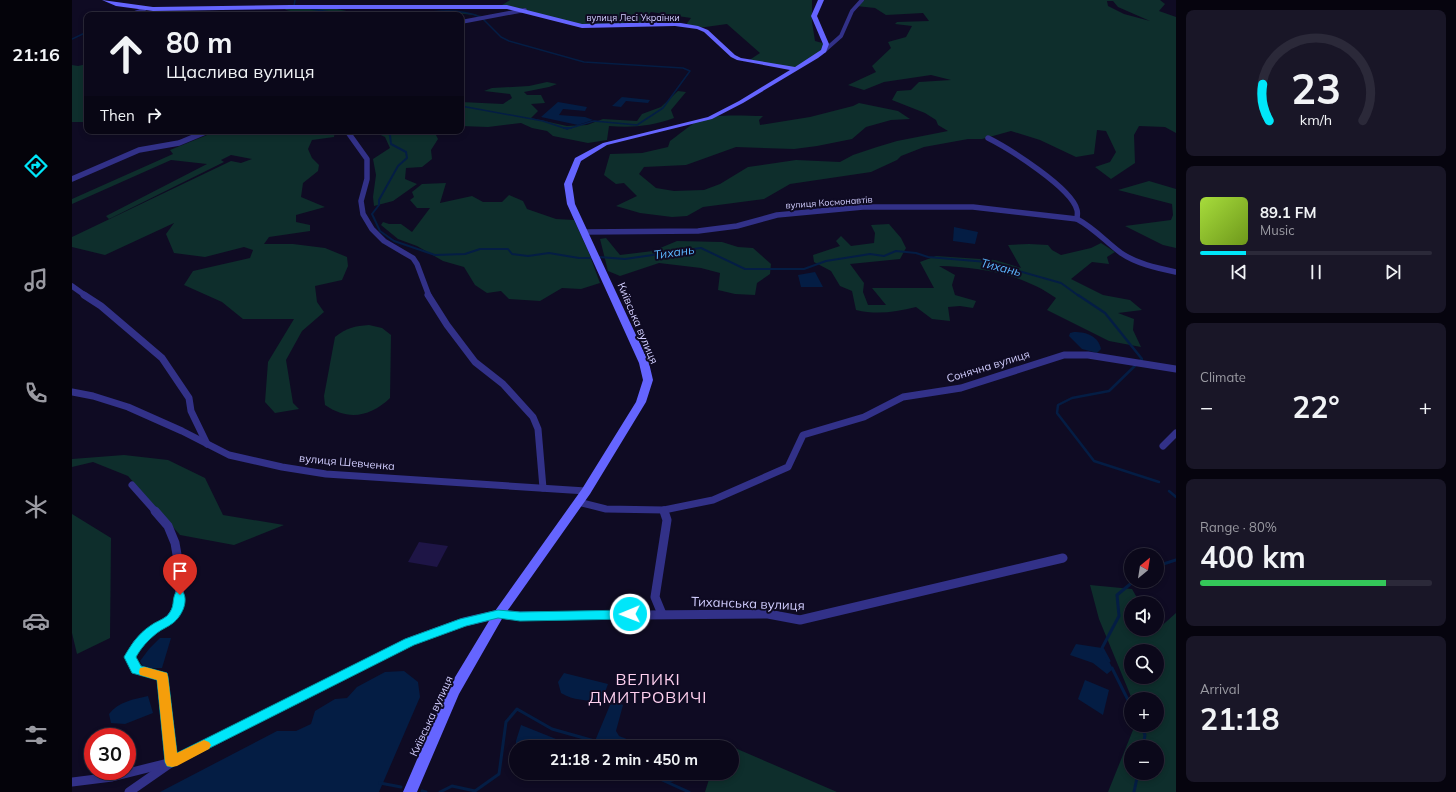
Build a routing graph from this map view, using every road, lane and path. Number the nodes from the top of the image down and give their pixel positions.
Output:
1 (105, 0) edge
2 (821, 0) edge
3 (862, 0) edge
4 (145, 9) junction
5 (525, 10) junction
6 (137, 12) edge
7 (464, 21) edge
8 (824, 51) junction
9 (796, 69) junction
10 (200, 134) edge
11 (349, 134) edge
12 (988, 138) dead end
13 (72, 179) edge
14 (1077, 219) junction
15 (584, 232) junction
16 (1176, 272) edge
17 (72, 286) edge
18 (1176, 369) edge
19 (72, 392) edge
20 (1176, 433) edge
21 (207, 444) junction
22 (1163, 446) dead end
23 (132, 485) dead end
24 (543, 488) junction
25 (586, 491) junction
26 (578, 502) junction
27 (664, 510) junction
28 (1063, 558) dead end
29 (498, 614) junction
30 (662, 614) junction
31 (172, 762) junction
32 (72, 782) edge
33 (129, 792) edge
34 (410, 792) edge

1 - 4 main road
2 - 8 main road
3 - 8 street
4 - 5 main road
4 - 6 street
5 - 7 street, вулиця Лесі Українки
5 - 9 main road, вулиця Лесі Українки
8 - 9 main road, Київська вулиця
9 - 15 main road, Київська вулиця
10 - 13 street
11 - 24 street
12 - 14 street
14 - 15 street, вулиця Космонавтів
14 - 16 street, вулиця Космонавтів
15 - 25 main road, Київська вулиця
17 - 21 street
18 - 27 street, Сонячна вулиця
19 - 21 street, вулиця Шевченка
20 - 22 street
21 - 24 street, вулиця Шевченка
23 - 31 street
24 - 25 street, вулиця Шевченка
25 - 26 main road, Київська вулиця
26 - 27 street, Сонячна вулиця
26 - 29 main road, Київська вулиця
27 - 30 street
28 - 30 street, Тиханська вулиця
29 - 30 street, Тиханська вулиця
29 - 31 street, Тиханська вулиця
29 - 34 main road, Київська вулиця
31 - 32 street
31 - 33 street

